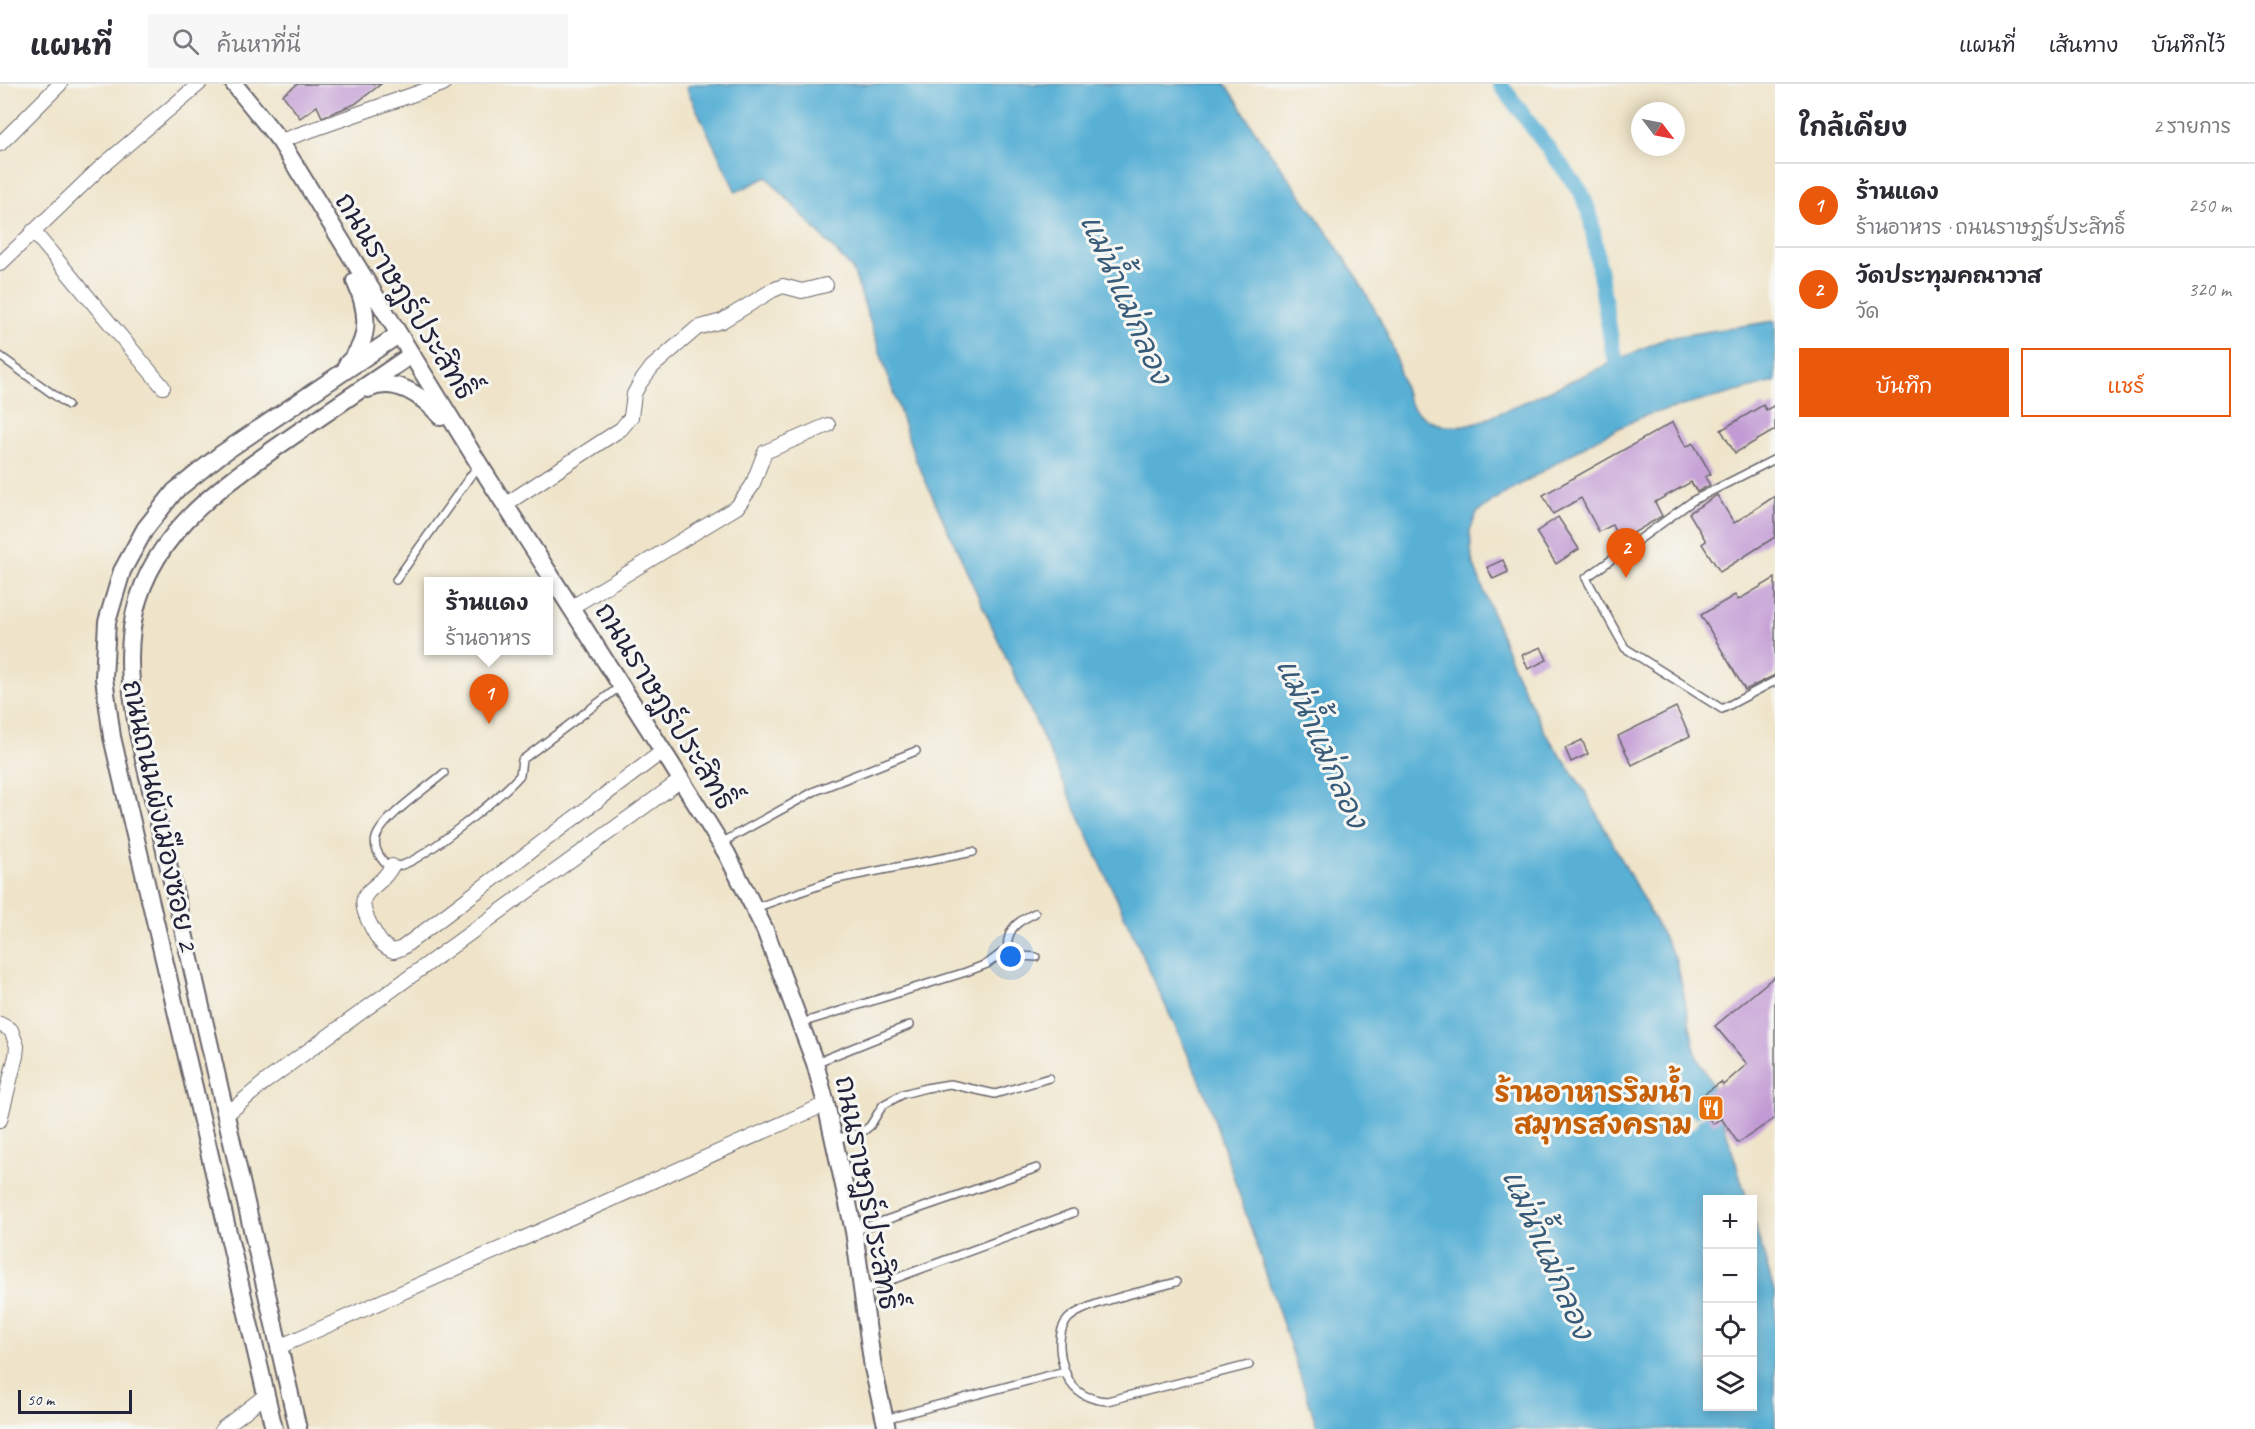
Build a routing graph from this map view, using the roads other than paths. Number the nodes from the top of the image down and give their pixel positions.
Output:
1 (60, 84) edge
2 (199, 84) edge
3 (234, 84) edge
4 (444, 84) edge
5 (280, 141) junction
6 (0, 144) edge
7 (332, 230) junction
8 (33, 231) junction
9 (0, 264) edge
10 (826, 285) dead end
11 (398, 335) junction
12 (411, 355) junction
13 (0, 356) edge
14 (329, 381) junction
15 (163, 387) dead end
16 (342, 402) junction
17 (68, 405) dead end
18 (828, 425) dead end
19 (1775, 459) edge
20 (479, 464) junction
21 (506, 504) junction
22 (553, 577) edge
23 (553, 577) edge
24 (396, 580) dead end
25 (572, 607) junction
26 (1775, 681) edge
27 (622, 685) junction
28 (663, 751) junction
29 (916, 751) dead end
30 (444, 773) dead end
31 (681, 780) junction
32 (721, 843) junction
33 (973, 852) dead end
34 (392, 866) junction
35 (754, 908) junction
36 (1035, 913) dead end
37 (1008, 948) junction
38 (1036, 957) dead end
39 (800, 1023) junction
40 (0, 1024) edge
41 (910, 1025) dead end
42 (815, 1063) junction
43 (1049, 1078) dead end
44 (826, 1104) junction
45 (225, 1110) junction
46 (199, 1111) junction
47 (0, 1120) edge
48 (834, 1139) junction
49 (1037, 1168) dead end
50 (1072, 1213) dead end
51 (854, 1231) junction
52 (1176, 1282) dead end
53 (861, 1291) junction
54 (279, 1347) junction
55 (1249, 1365) dead end
56 (1065, 1371) junction
57 (266, 1395) junction
58 (886, 1424) edge
59 (222, 1429) edge
60 (274, 1429) edge
61 (298, 1429) edge

1 - 6 street
2 - 8 street
3 - 5 street, ถนนราษฎร์ประสิทธิ์
4 - 5 street
5 - 7 street, ถนนราษฎร์ประสิทธิ์
7 - 11 street, ถนนราษฎร์ประสิทธิ์
7 - 14 street
8 - 9 street
8 - 15 street
10 - 21 street
11 - 12 street, ถนนราษฎร์ประสิทธิ์
11 - 14 street, ถนนถนนผังเมืองซอย 2
12 - 16 street, ถนนถนนผังเมืองซอย 2
12 - 20 street, ถนนราษฎร์ประสิทธิ์
13 - 17 lane
14 - 46 street, ถนนถนนผังเมืองซอย 2
16 - 20 street
16 - 45 street, ถนนถนนผังเมืองซอย 2
18 - 25 street
19 - 26 lane
20 - 21 street, ถนนราษฎร์ประสิทธิ์
20 - 24 lane
21 - 23 street, ถนนราษฎร์ประสิทธิ์
22 - 25 street, ถนนราษฎร์ประสิทธิ์
25 - 27 street, ถนนราษฎร์ประสิทธิ์
27 - 28 street, ถนนราษฎร์ประสิทธิ์
27 - 34 lane
28 - 31 street, ถนนราษฎร์ประสิทธิ์
28 - 34 street
29 - 32 lane
30 - 34 lane
31 - 32 street, ถนนราษฎร์ประสิทธิ์
31 - 45 street
32 - 35 street, ถนนราษฎร์ประสิทธิ์
33 - 35 lane
35 - 39 street, ถนนราษฎร์ประสิทธิ์
36 - 37 lane
37 - 38 lane
37 - 39 lane
39 - 42 street, ถนนราษฎร์ประสิทธิ์
40 - 47 street
41 - 42 lane
42 - 44 street, ถนนราษฎร์ประสิทธิ์
43 - 48 lane
44 - 48 street, ถนนราษฎร์ประสิทธิ์
44 - 54 street
45 - 46 street
45 - 54 street, ถนนถนนผังเมืองซอย 2
46 - 57 street, ถนนถนนผังเมืองซอย 2
48 - 51 street, ถนนราษฎร์ประสิทธิ์
49 - 51 lane
50 - 53 lane
51 - 53 street, ถนนราษฎร์ประสิทธิ์
52 - 56 lane
53 - 58 street, ถนนราษฎร์ประสิทธิ์
54 - 61 street, ถนนถนนผังเมืองซอย 2
55 - 56 lane
56 - 58 lane
57 - 59 street
57 - 60 street, ถนนถนนผังเมืองซอย 2

